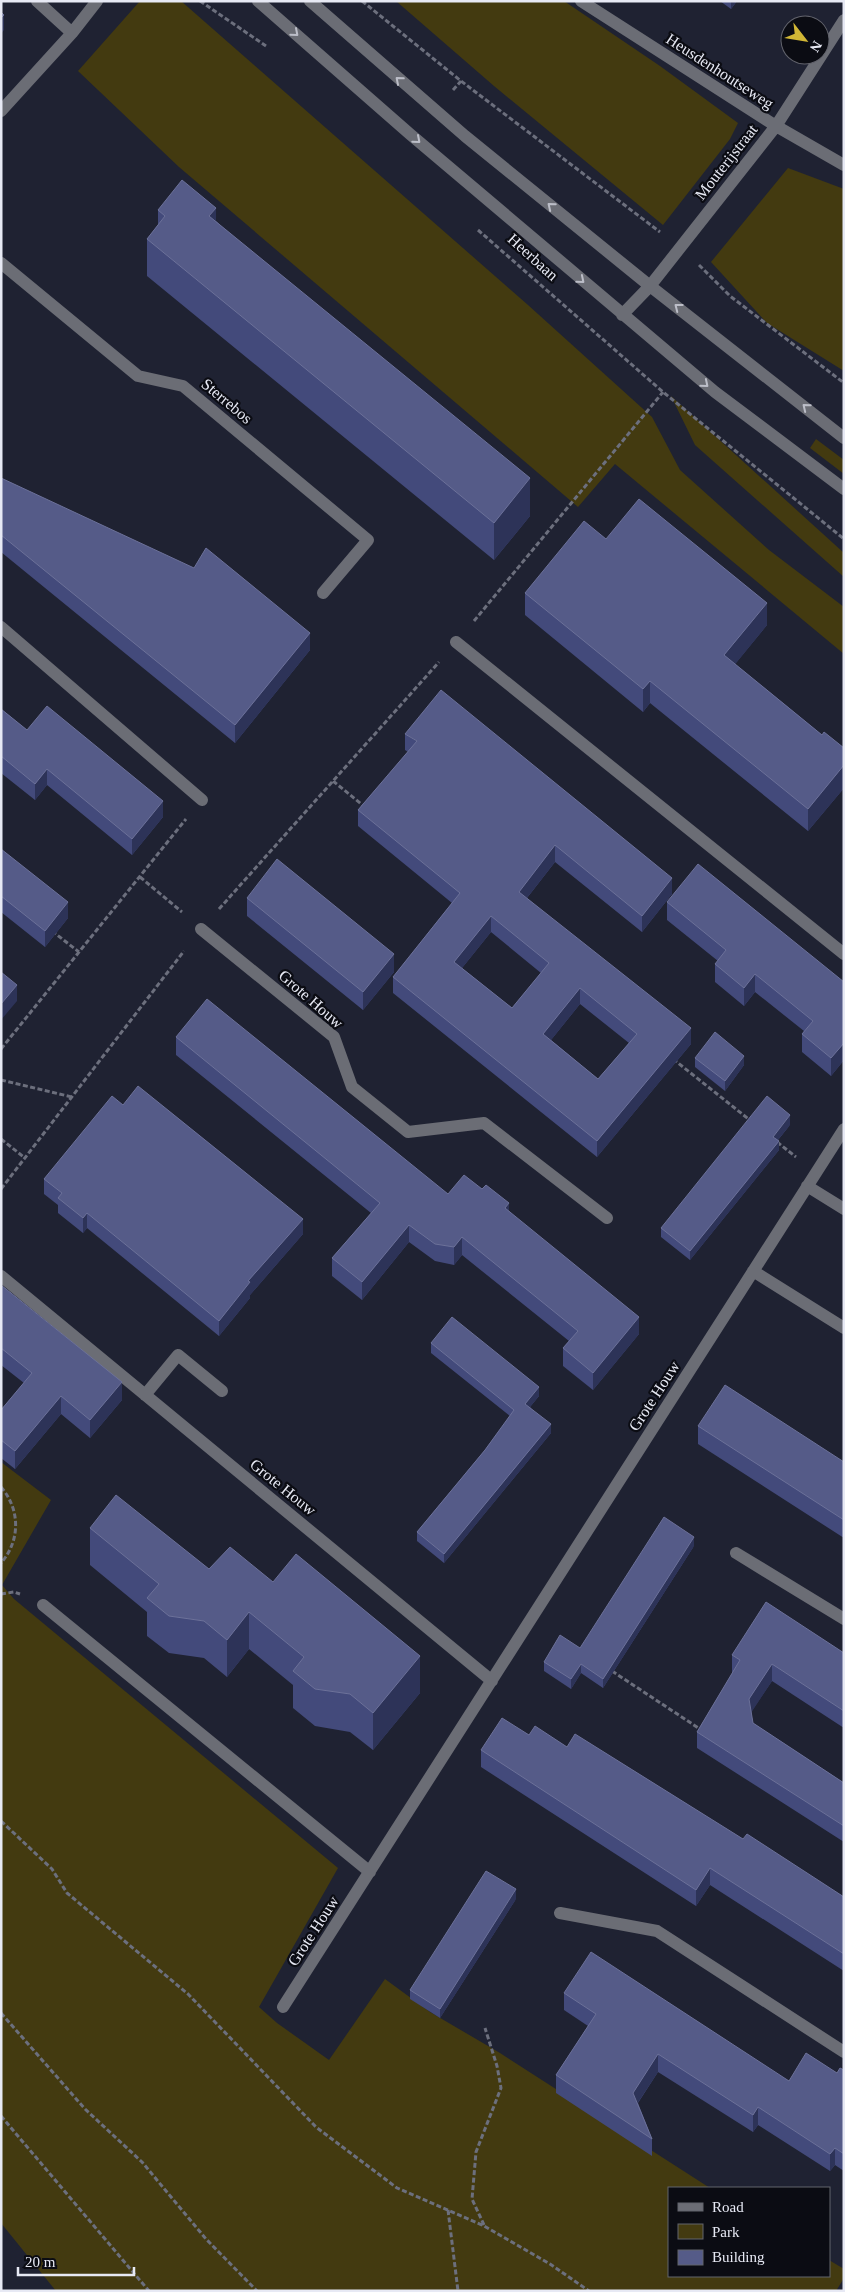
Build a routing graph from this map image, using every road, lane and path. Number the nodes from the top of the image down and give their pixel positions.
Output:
1 (37, 1) edge
2 (97, 1) edge
3 (200, 1) edge
4 (258, 1) edge
5 (310, 1) edge
6 (362, 1) edge
7 (581, 1) edge
8 (844, 20) edge
9 (72, 33) junction
10 (269, 48) dead end
11 (1, 111) edge
12 (776, 126) junction
13 (844, 165) edge
14 (475, 227) dead end
15 (681, 247) junction
16 (1, 263) edge
17 (650, 286) junction
18 (622, 315) junction
19 (844, 383) edge
20 (663, 392) junction
21 (844, 438) edge
22 (844, 489) edge
23 (844, 539) edge
24 (323, 592) dead end
25 (1, 627) edge
26 (456, 642) junction
27 (334, 781) junction
28 (202, 800) joint
29 (372, 812) edge
30 (140, 877) junction
31 (201, 929) junction
32 (51, 930) edge
33 (79, 952) junction
34 (844, 954) edge
35 (1, 1049) edge
36 (670, 1057) edge
37 (1, 1080) edge
38 (72, 1097) junction
39 (755, 1124) edge
40 (844, 1129) edge
41 (770, 1136) edge
42 (1, 1139) edge
43 (25, 1158) junction
44 (816, 1172) junction
45 (807, 1186) junction
46 (1, 1189) edge
47 (844, 1209) edge
48 (607, 1218) dead end
49 (753, 1271) junction
50 (1, 1276) edge
51 (844, 1328) edge
52 (222, 1391) dead end
53 (145, 1395) junction
54 (1, 1487) edge
55 (736, 1553) dead end
56 (1, 1563) edge
57 (43, 1605) dead end
58 (844, 1619) edge
59 (604, 1666) edge
60 (492, 1681) junction
61 (710, 1736) edge
62 (1, 1821) edge
63 (370, 1872) junction
64 (560, 1913) dead end
65 (284, 2007) dead end
66 (1, 2013) edge
67 (485, 2028) dead end
68 (844, 2052) edge
69 (1, 2116) edge
70 (448, 2210) junction
71 (484, 2226) junction
72 (149, 2291) edge
73 (257, 2291) edge
74 (458, 2291) edge
75 (589, 2291) edge

1 - 9 street
2 - 9 street
3 - 10 path
4 -> 18 street, Heerbaan
17 -> 5 street
6 - 15 path
7 - 12 street, Heusdenhoutseweg
8 - 12 street, Mouterijstraat
9 - 11 street
12 - 13 street, Heusdenhoutseweg
12 - 15 street, Mouterijstraat
14 - 20 path, Heerbaan
15 - 17 street, Mouterijstraat
15 - 19 path
16 - 24 street, Sterrebos
17 - 18 street, Mouterijstraat
21 -> 17 street
18 -> 22 street, Heerbaan
20 - 23 path, Heerbaan
20 - 26 path
25 - 28 street
26 - 27 path
26 - 34 street
27 - 29 path
27 - 31 path
28 - 30 path
30 - 31 path
30 - 33 path
31 - 38 path
31 - 48 street, Grote Houw
32 - 33 path
33 - 35 path
36 - 39 path
37 - 38 path
38 - 43 path
40 - 44 street, Grote Houw
41 - 44 path
42 - 43 path
43 - 46 path
44 - 45 street, Grote Houw
45 - 47 street
45 - 49 street, Grote Houw
49 - 51 street
49 - 60 street, Grote Houw
50 - 53 street, Grote Houw
52 - 53 street
53 - 60 street, Grote Houw
54 - 56 path
55 - 58 street
57 - 63 street
59 - 61 path
60 - 63 street, Grote Houw
62 - 70 path
63 - 65 street, Grote Houw
64 - 68 street
66 - 73 path
67 - 71 path
69 - 72 path
70 - 71 path
70 - 74 path
71 - 75 path

